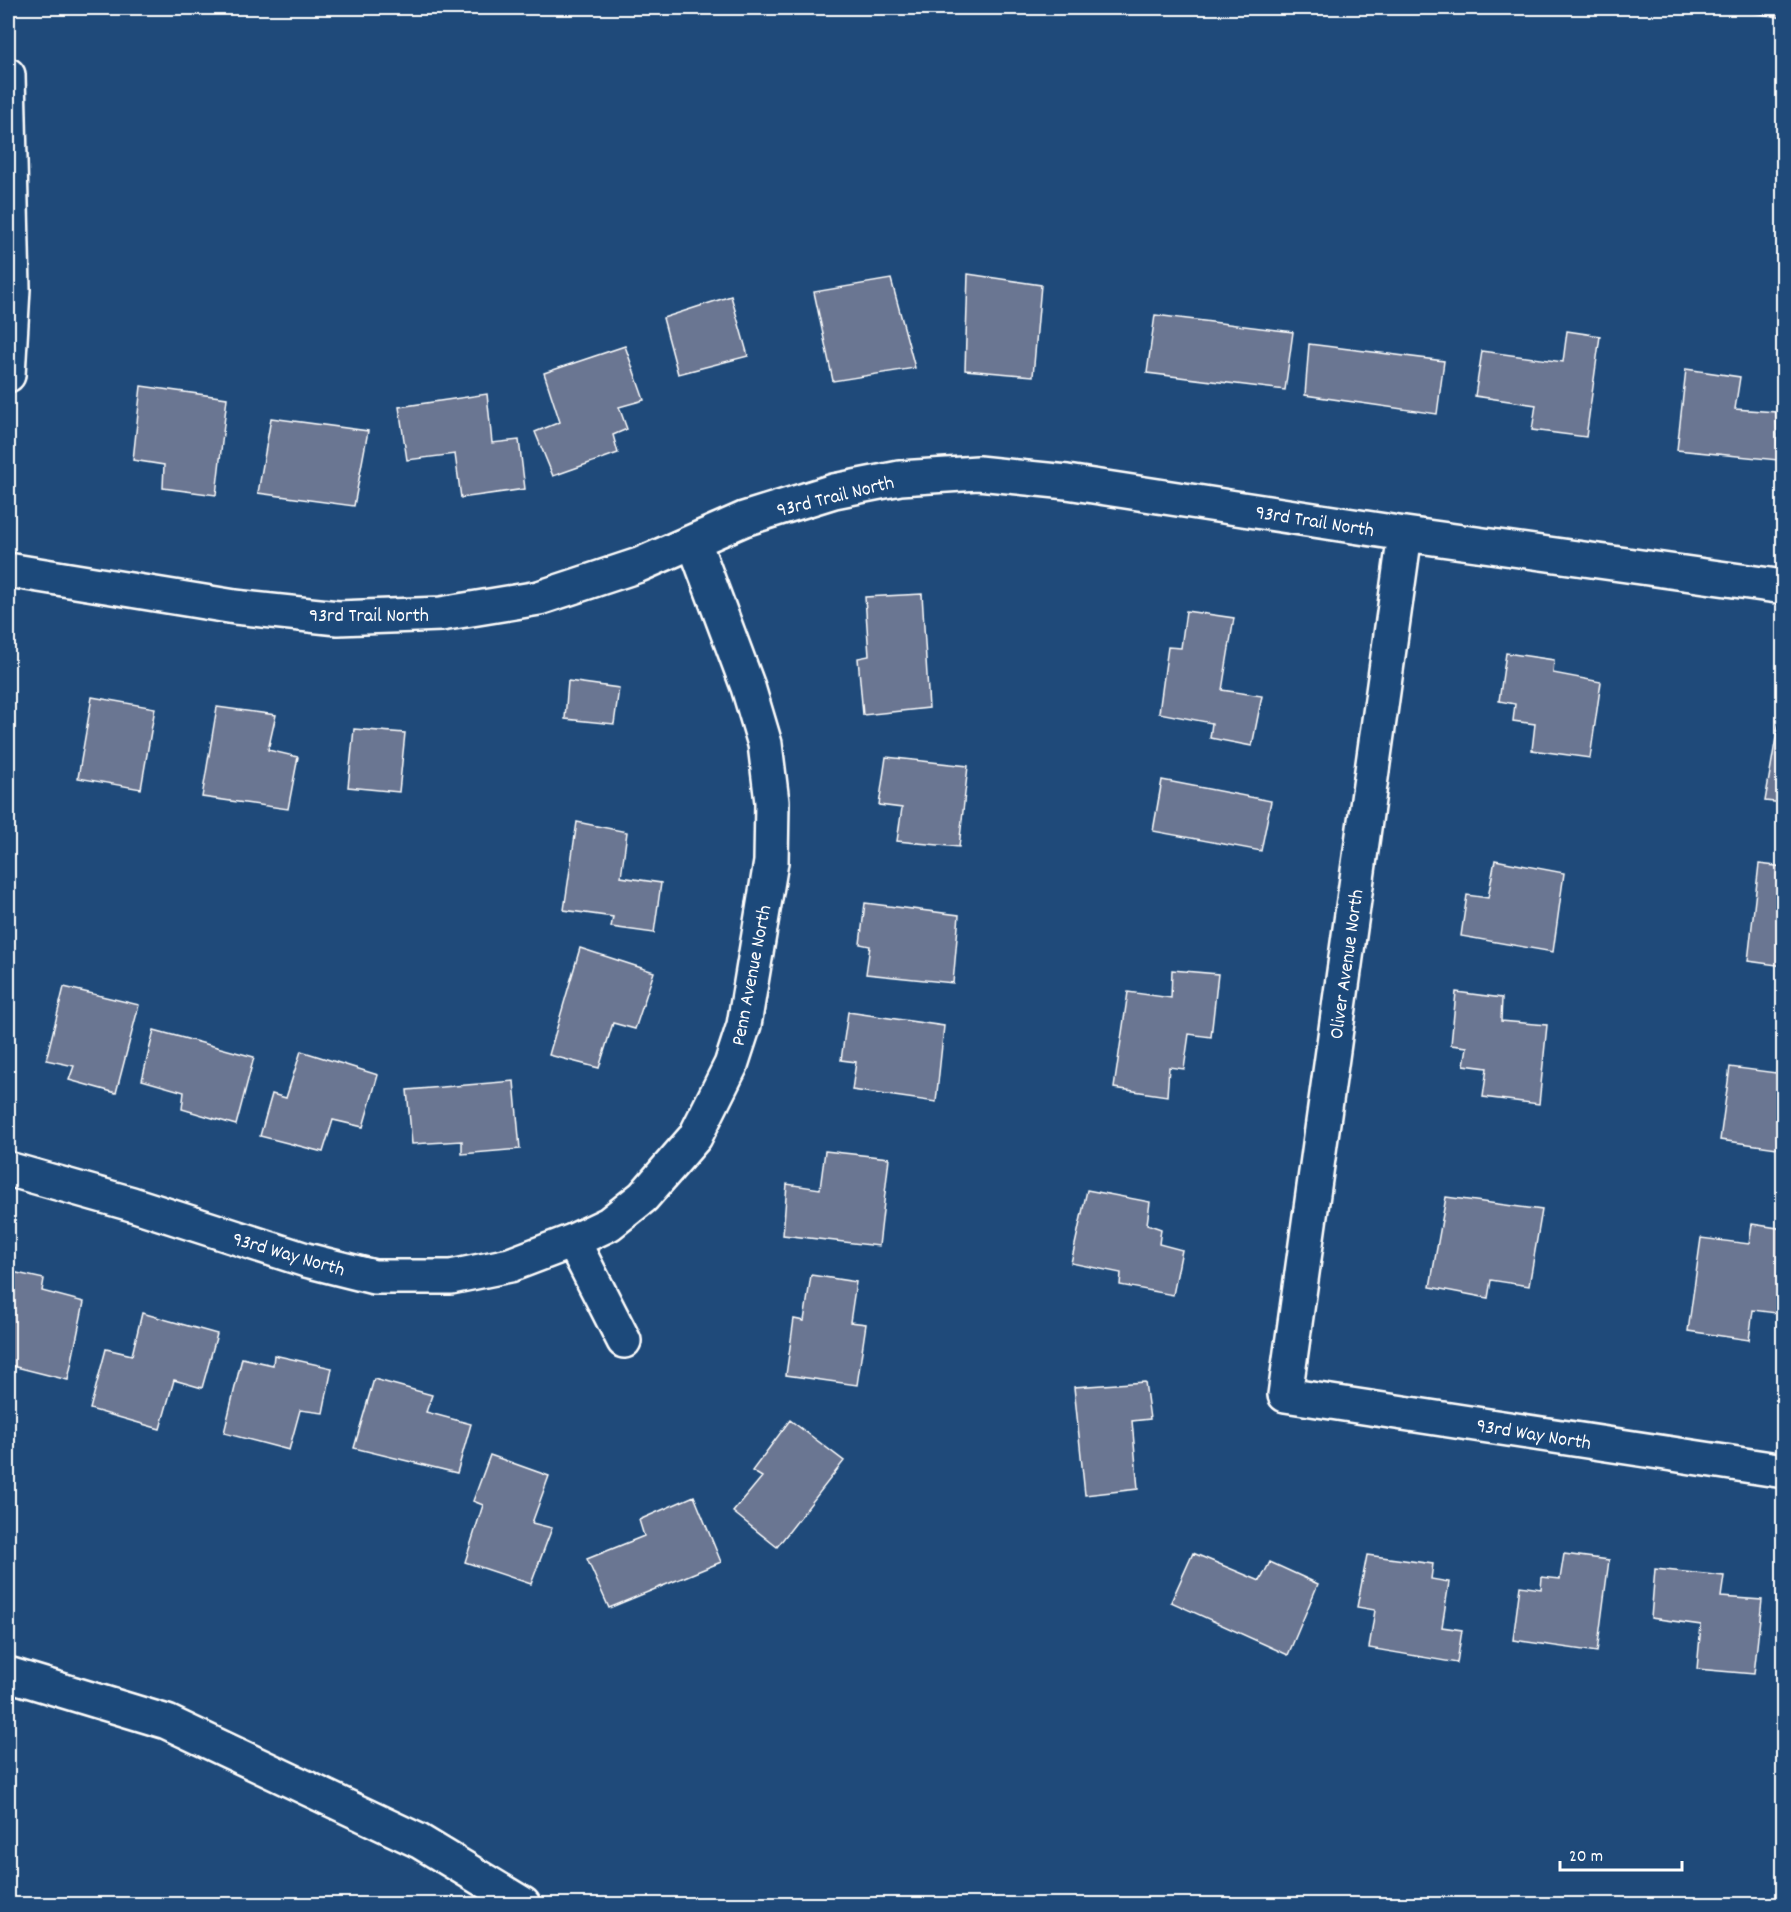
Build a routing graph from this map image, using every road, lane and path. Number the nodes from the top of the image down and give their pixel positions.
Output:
1 (8, 75) edge
2 (8, 375) edge
3 (1405, 534) junction
4 (694, 542) junction
5 (8, 570) edge
6 (1784, 587) edge
7 (8, 1169) edge
8 (573, 1241) junction
9 (624, 1341) dead end
10 (1285, 1395) joint
11 (1784, 1471) edge
12 (8, 1674) edge
13 (523, 1905) edge

1 - 2 main road
3 - 4 main road, 93rd Trail North
3 - 6 main road, 93rd Trail North
3 - 10 main road, Oliver Avenue North
4 - 5 main road, 93rd Trail North
4 - 8 main road, Penn Avenue North
7 - 8 main road, 93rd Way North
8 - 9 main road
10 - 11 main road, 93rd Way North
12 - 13 main road

